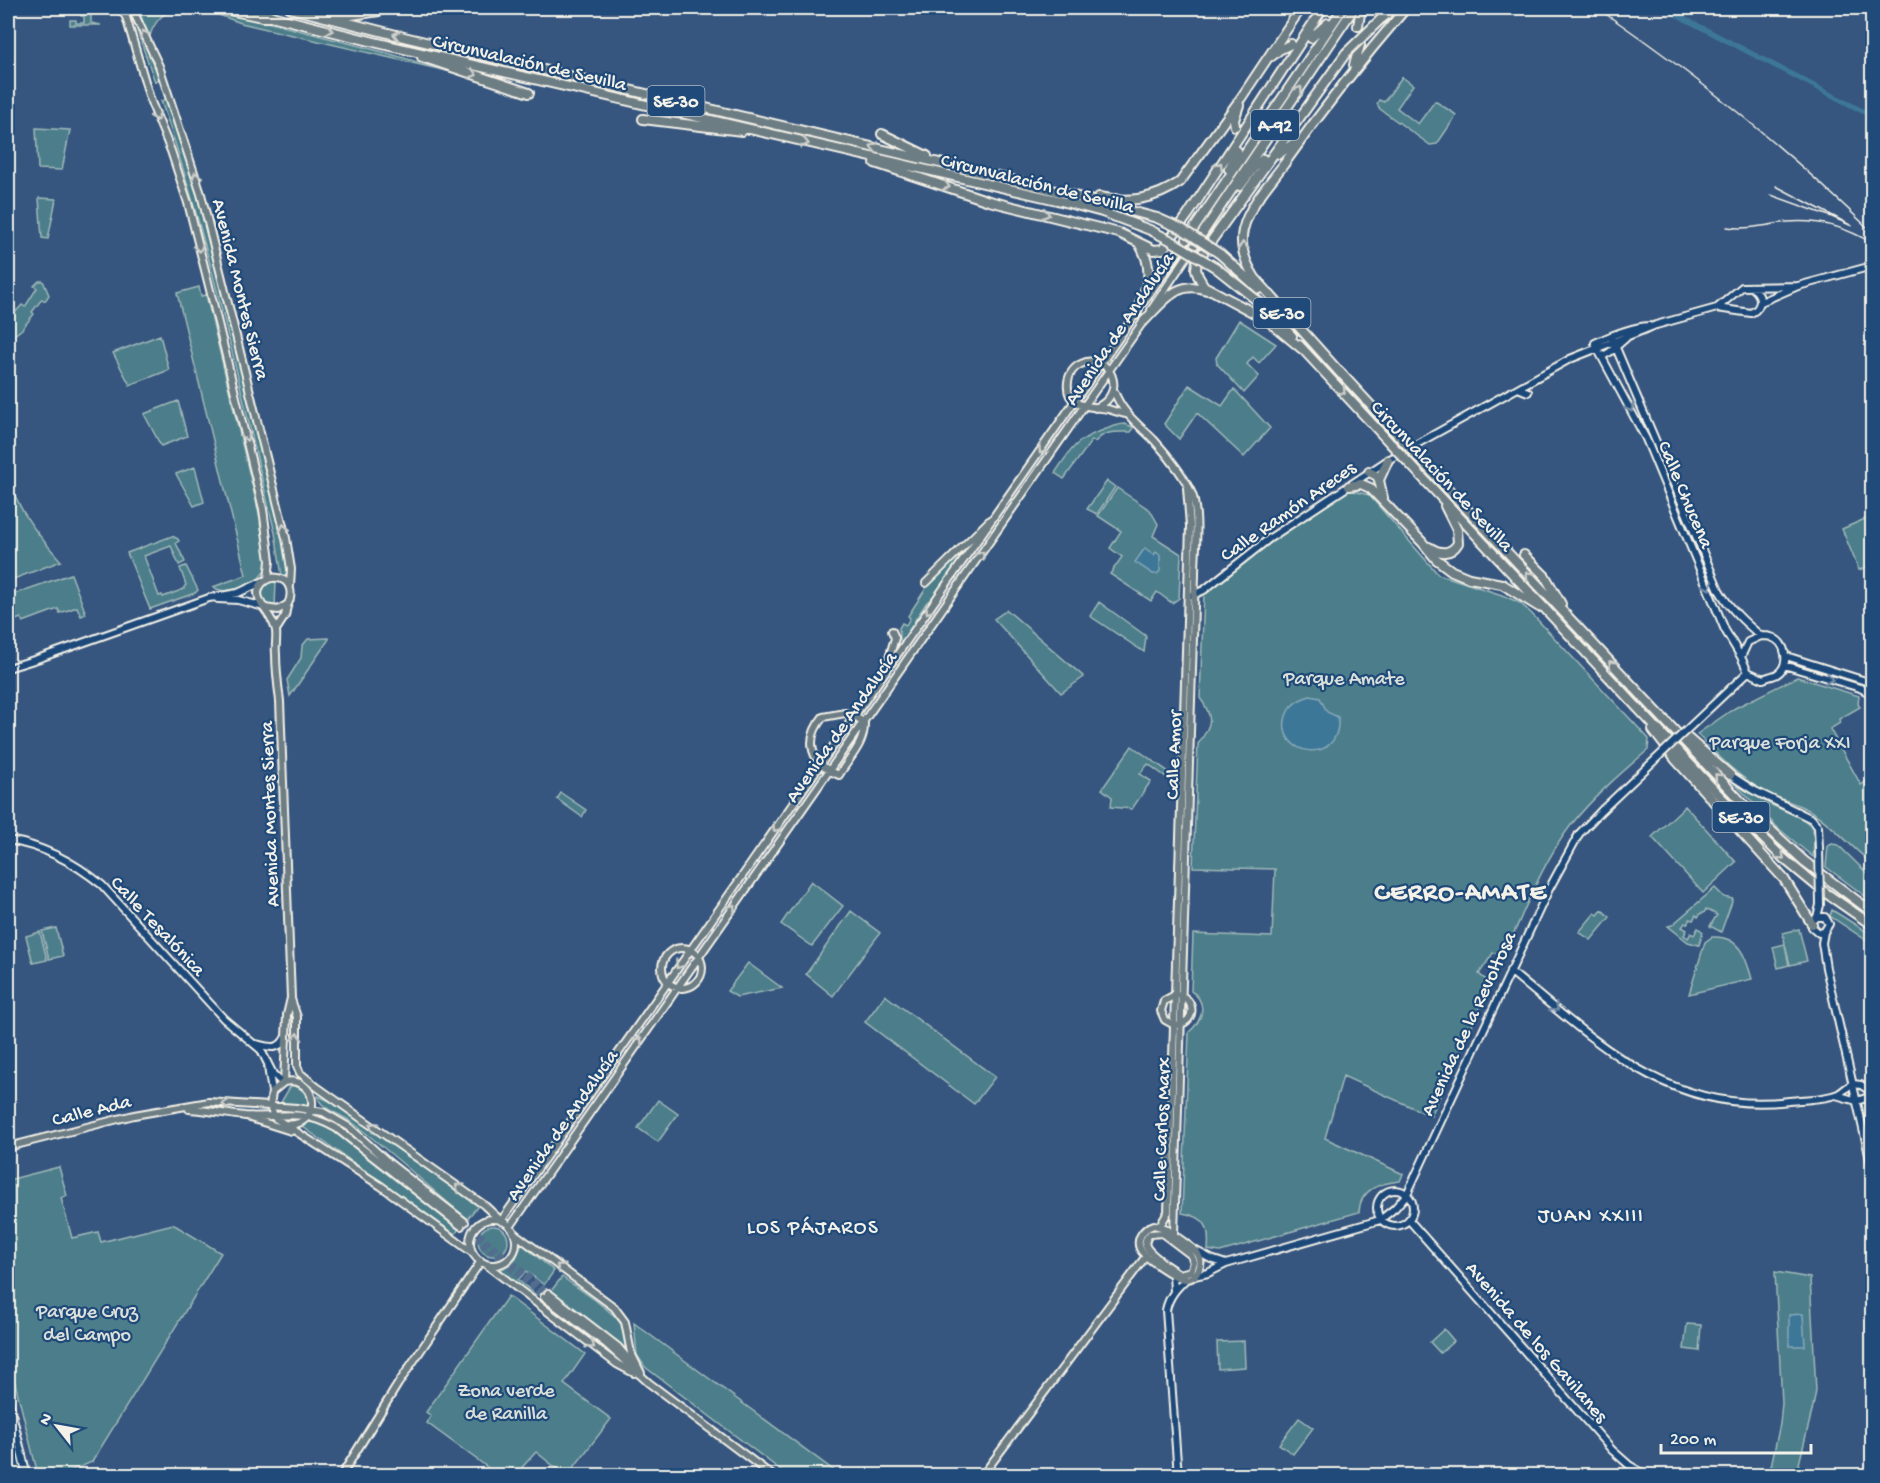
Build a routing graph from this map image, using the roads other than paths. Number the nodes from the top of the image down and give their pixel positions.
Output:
1 (120, 8) edge
2 (134, 8) edge
3 (219, 8) edge
4 (253, 8) edge
5 (290, 8) edge
6 (1301, 8) edge
7 (1323, 8) edge
8 (1342, 8) edge
9 (1354, 8) edge
10 (1361, 8) edge
11 (1395, 8) edge
12 (1406, 8) edge
13 (378, 10) dead end
14 (319, 16) junction
15 (274, 17) junction
16 (1358, 26) dead end
17 (1311, 39) dead end
18 (378, 43) junction
19 (1292, 44) dead end
20 (1360, 45) dead end
21 (1266, 61) junction
22 (1350, 75) junction
23 (529, 93) dead end
24 (1241, 98) junction
25 (643, 119) dead end
26 (1235, 126) dead end
27 (1310, 126) junction
28 (758, 131) junction
29 (882, 134) dead end
30 (1237, 151) dead end
31 (851, 154) junction
32 (1279, 154) dead end
33 (1263, 159) dead end
34 (945, 164) junction
35 (1033, 185) junction
36 (1208, 208) junction
37 (1205, 229) junction
38 (1186, 239) joint
39 (1138, 242) junction
40 (1196, 243) joint
41 (1872, 266) edge
42 (1798, 286) junction
43 (1751, 287) junction
44 (1214, 293) junction
45 (1734, 294) junction
46 (1761, 302) junction
47 (1717, 308) junction
48 (1738, 311) junction
49 (1135, 315) junction
50 (1144, 321) junction
51 (1656, 325) junction
52 (1613, 342) junction
53 (1597, 348) junction
54 (1302, 349) junction
55 (1603, 356) junction
56 (1101, 363) junction
57 (1110, 370) junction
58 (1341, 374) junction
59 (1518, 388) junction
60 (1114, 391) junction
61 (1528, 392) dead end
62 (1075, 402) junction
63 (1084, 407) junction
64 (1095, 408) junction
65 (1126, 414) junction
66 (1388, 460) junction
67 (1367, 473) junction
68 (1379, 480) junction
69 (1349, 486) junction
70 (1370, 488) junction
71 (1438, 494) junction
72 (1385, 503) junction
73 (1000, 510) junction
74 (1422, 542) junction
75 (1524, 555) dead end
76 (266, 580) junction
77 (926, 583) dead end
78 (290, 586) junction
79 (1191, 595) junction
80 (209, 598) junction
81 (287, 606) junction
82 (265, 607) junction
83 (1551, 615) junction
84 (1569, 618) junction
85 (276, 630) junction
86 (892, 631) dead end
87 (1761, 636) junction
88 (1786, 656) junction
89 (1741, 657) junction
90 (1784, 665) junction
91 (8, 668) edge
92 (1748, 672) junction
93 (883, 676) junction
94 (1872, 683) edge
95 (1624, 693) junction
96 (1872, 694) edge
97 (1652, 707) junction
98 (855, 716) junction
99 (864, 723) junction
100 (822, 763) junction
101 (831, 771) junction
102 (1730, 775) joint
103 (8, 840) edge
104 (1872, 912) edge
105 (1820, 917) junction
106 (1872, 925) edge
107 (1814, 928) junction
108 (1824, 932) junction
109 (1822, 943) junction
110 (690, 949) junction
111 (699, 956) junction
112 (1510, 971) junction
113 (668, 981) junction
114 (676, 987) junction
115 (1178, 995) junction
116 (291, 998) junction
117 (1176, 1025) junction
118 (287, 1034) junction
119 (256, 1044) junction
120 (267, 1060) junction
121 (303, 1075) junction
122 (283, 1083) junction
123 (1850, 1086) junction
124 (1865, 1088) junction
125 (272, 1092) junction
126 (309, 1092) junction
127 (1872, 1094) edge
128 (329, 1095) junction
129 (1836, 1095) junction
130 (1848, 1098) junction
131 (1864, 1098) junction
132 (1857, 1101) junction
133 (270, 1106) junction
134 (183, 1108) junction
135 (322, 1112) junction
136 (310, 1113) junction
137 (273, 1115) junction
138 (246, 1116) junction
139 (284, 1124) junction
140 (300, 1135) junction
141 (8, 1147) edge
142 (1872, 1168) edge
143 (1407, 1194) junction
144 (500, 1220) junction
145 (1380, 1220) junction
146 (1408, 1220) junction
147 (1160, 1226) junction
148 (512, 1230) junction
149 (1174, 1234) junction
150 (1196, 1251) junction
151 (473, 1253) junction
152 (1147, 1257) junction
153 (483, 1262) junction
154 (1162, 1262) junction
155 (1226, 1264) junction
156 (1173, 1275) junction
157 (1194, 1276) junction
158 (1186, 1279) junction
159 (1174, 1292) junction
160 (546, 1295) tunnel mouth
161 (645, 1379) junction
162 (8, 1397) edge
163 (8, 1431) edge
164 (19, 1476) edge
165 (27, 1476) edge
166 (341, 1476) edge
167 (773, 1476) edge
168 (982, 1476) edge
169 (1178, 1476) edge
170 (1648, 1476) edge

1 -> 76 main road, Avenida Montes Sierra
78 -> 2 main road, Avenida Montes Sierra
3 - 15 highway
4 - 15 highway, Circunvalación de Sevilla / SE-30
5 - 14 highway, Circunvalación de Sevilla / SE-30
6 - 21 highway
39 -> 7 highway
8 - 17 highway
8 - 36 highway, A-92
37 -> 9 highway, A-92
10 - 16 highway
11 - 44 highway, bridge
12 - 22 highway
13 - 14 highway
34 -> 14 highway, Circunvalación de Sevilla / SE-30
15 -> 18 highway, Circunvalación de Sevilla / SE-30
18 -> 23 highway
18 - 28 highway, Circunvalación de Sevilla / SE-30
19 - 21 highway
20 - 22 highway
21 - 24 highway
22 - 27 highway
24 - 26 highway
24 - 35 highway
25 - 28 highway
27 - 32 highway
58 -> 27 highway
28 -> 31 highway, Circunvalación de Sevilla / SE-30
29 - 34 highway
30 - 36 highway
31 -> 39 highway
31 - 54 highway, Circunvalación de Sevilla / SE-30, bridge
33 - 37 highway
34 - 35 highway, Circunvalación de Sevilla / SE-30
35 - 58 highway, Circunvalación de Sevilla / SE-30, bridge
36 - 38 highway, A-92
37 - 40 highway, A-92
38 - 49 main road, Avenida de Andalucía
39 - 49 highway
40 - 50 main road, Avenida de Andalucía
41 - 42 street
42 - 43 street
42 - 46 street
43 - 45 street
43 - 46 street
44 - 50 highway
44 - 54 highway
45 - 47 street
45 - 48 street
46 - 48 street
47 - 48 street
47 - 51 street
49 - 56 main road, Avenida de Andalucía
50 - 57 main road, Avenida de Andalucía
51 - 52 street
51 - 52 street
52 - 53 street, Calle Ramón Areces
52 - 55 street
52 - 87 street, Calle Chucena
53 - 55 street, Calle Chucena
53 - 59 street, Calle Ramón Areces
54 -> 71 highway, Circunvalación de Sevilla / SE-30, bridge
55 -> 89 street, Calle Chucena
56 - 57 main road
56 - 62 main road, Avenida de Andalucía
56 - 62 main road
57 - 60 main road, Calle Amor
57 - 63 main road, Avenida de Andalucía
84 -> 58 highway, Circunvalación de Sevilla / SE-30, bridge
59 - 61 street
59 - 66 street, Calle Ramón Areces
60 - 64 main road
60 - 65 main road, Calle Amor
62 - 63 main road
62 -> 73 main road, Avenida de Andalucía
63 - 64 main road
99 -> 63 main road, Avenida de Andalucía
64 - 65 main road
65 - 79 main road, Calle Amor
66 - 67 street, Calle Ramón Areces
66 - 68 highway
67 - 68 highway
67 - 69 street, Calle Ramón Areces
67 - 70 highway
68 - 72 highway
69 - 70 highway
69 - 79 street, Calle Ramón Areces
70 - 72 highway
71 - 74 highway
71 - 83 highway, Circunvalación de Sevilla / SE-30
72 - 74 highway
73 - 77 main road
73 -> 93 main road, Avenida de Andalucía
74 - 83 highway
75 - 84 highway
76 - 78 main road
76 - 80 street
76 - 82 main road
78 - 81 main road
79 - 115 main road, Calle Amor
80 - 82 street
80 - 91 street
81 - 82 main road
81 - 85 main road, Avenida Montes Sierra
82 - 85 main road, Avenida Montes Sierra
83 - 95 highway, Circunvalación de Sevilla / SE-30
97 -> 84 highway, Circunvalación de Sevilla / SE-30
85 - 116 main road, Avenida Montes Sierra
86 - 93 main road
87 - 88 street
87 - 89 street
88 - 90 street
88 - 94 street
89 - 92 street
90 - 92 street
90 -> 96 street
92 - 112 street, Avenida de la Revoltosa, bridge
93 - 98 main road, Avenida de Andalucía
95 -> 106 highway, Circunvalación de Sevilla / SE-30
95 - 107 highway
97 - 102 highway
104 -> 97 highway, Circunvalación de Sevilla / SE-30
98 - 99 main road
98 - 100 main road, Avenida de Andalucía
98 - 100 main road
99 - 101 main road, Avenida de Andalucía
100 - 101 main road
100 -> 110 main road, Avenida de Andalucía
111 -> 101 main road, Avenida de Andalucía
102 - 105 street, bridge
103 - 119 street, Calle Tesalónica
105 - 107 street
105 - 108 street
107 - 108 street
107 - 109 street
108 - 109 street
109 - 123 street
110 - 111 main road
110 -> 113 main road, Avenida de Andalucía
110 - 113 main road
111 - 114 main road, Avenida de Andalucía
111 - 114 main road
112 -> 129 street
112 - 143 street, Avenida de la Revoltosa
113 - 114 main road
113 - 144 main road, Avenida de Andalucía
148 -> 114 main road, Avenida de Andalucía
115 - 117 main road, Calle Amor
115 - 117 main road
115 - 117 main road
116 - 118 main road, Avenida Montes Sierra
121 -> 116 main road, Avenida Montes Sierra
117 - 147 main road, Calle Carlos Marx
117 - 149 main road, Calle Carlos Marx
118 - 119 street
118 - 122 main road, Avenida Montes Sierra
119 - 120 street, Calle Tesalónica
120 - 122 street, Calle Tesalónica
120 - 125 street
121 - 126 main road, Avenida Montes Sierra
121 - 128 main road
122 - 125 main road
122 - 126 main road
123 - 124 street
123 - 129 street
123 - 130 street
123 - 132 street
124 - 127 street
124 - 131 street
125 - 133 main road
126 - 128 main road
126 - 135 main road
126 - 136 main road
127 - 131 street
144 -> 128 main road
129 - 130 street
130 - 132 street
131 - 132 street
132 - 142 street
133 -> 134 main road, Calle Ada
133 - 136 main road, Calle Ada
133 - 137 main road
134 - 138 main road, Calle Ada
134 - 141 main road, Calle Ada
135 - 136 main road
135 - 136 main road
136 - 137 main road, Calle Ada
136 - 139 main road
137 - 138 main road, Calle Ada
137 - 139 main road
138 - 140 main road
139 - 140 main road
140 - 151 main road
143 - 145 street
143 - 145 street
143 - 146 street
144 - 148 main road
144 - 151 main road
145 - 146 street
145 - 155 street
146 - 170 street, Avenida de los Gavilanes
147 - 149 main road
147 - 152 main road
148 - 153 main road
161 -> 148 main road
149 - 150 main road
150 - 155 street
150 - 157 main road
151 - 153 main road
152 - 154 main road
152 - 156 main road
152 - 168 main road
153 -> 161 main road
153 - 166 main road
154 - 154 main road
155 - 157 street
156 - 158 main road
156 - 159 street
157 - 158 main road
158 - 159 street
159 - 169 street
160 - 161 main road
161 - 167 main road
162 - 165 street
163 - 164 street

